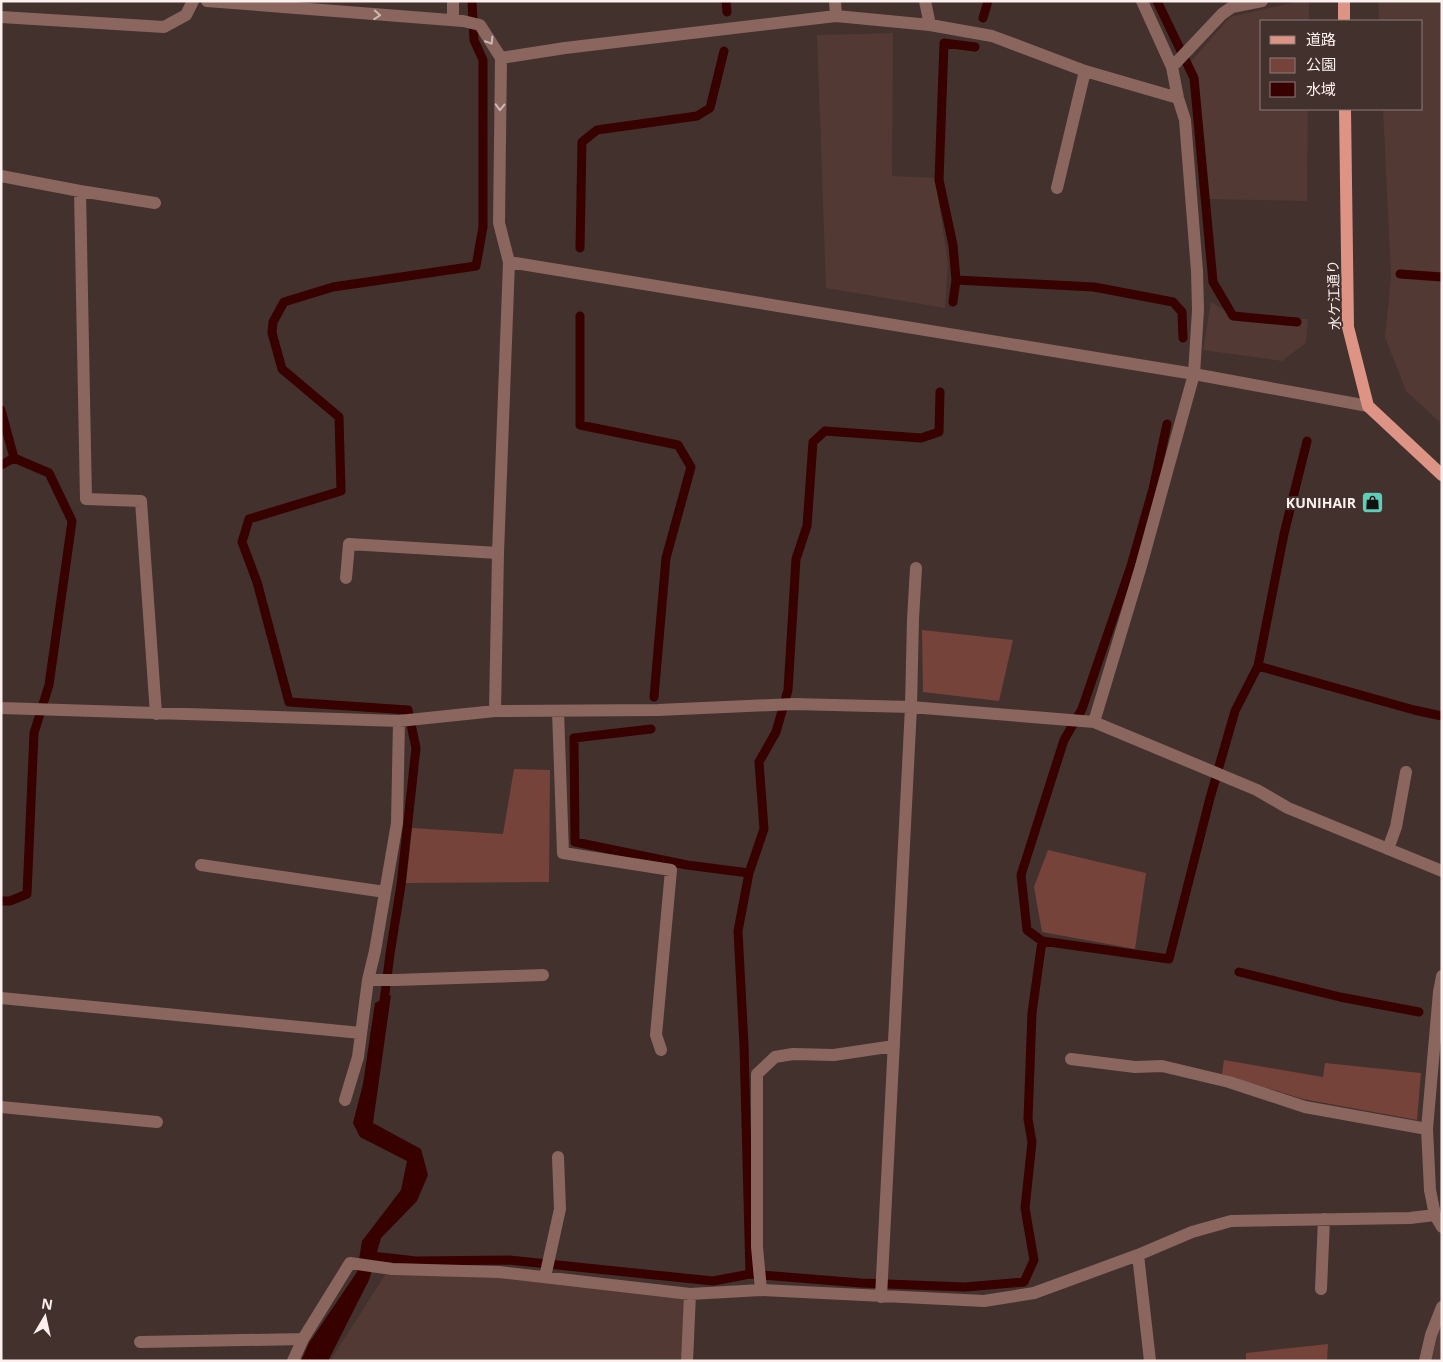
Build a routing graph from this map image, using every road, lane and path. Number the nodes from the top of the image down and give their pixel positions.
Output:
1 (193, 1) edge
2 (207, 1) edge
3 (453, 1) edge
4 (835, 1) edge
5 (925, 1) edge
6 (1142, 1) edge
7 (1262, 1) edge
8 (1344, 1) edge
9 (347, 7) edge
10 (836, 16) junction
11 (1, 17) edge
12 (1344, 20) edge
13 (458, 21) junction
14 (930, 25) junction
15 (501, 58) junction
16 (1180, 60) junction
17 (1085, 71) junction
18 (1178, 98) junction
19 (1345, 110) edge
20 (1, 176) edge
21 (1057, 188) dead end
22 (80, 192) junction
23 (154, 203) dead end
24 (509, 262) junction
25 (1194, 374) junction
26 (1368, 406) junction
27 (1442, 475) edge
28 (498, 553) junction
29 (916, 568) dead end
30 (346, 578) dead end
31 (911, 707) junction
32 (1, 708) edge
33 (495, 711) junction
34 (558, 711) junction
35 (156, 714) junction
36 (401, 721) junction
37 (1089, 722) junction
38 (1406, 772) dead end
39 (1388, 849) junction
40 (201, 864) dead end
41 (1442, 871) edge
42 (385, 892) junction
43 (543, 975) dead end
44 (1442, 976) edge
45 (368, 980) junction
46 (1, 998) edge
47 (361, 1033) junction
48 (894, 1046) junction
49 (661, 1050) dead end
50 (1071, 1059) dead end
51 (345, 1100) dead end
52 (1, 1107) edge
53 (157, 1122) dead end
54 (1427, 1129) junction
55 (558, 1158) dead end
56 (1435, 1216) junction
57 (1324, 1219) junction
58 (1442, 1227) edge
59 (1138, 1255) junction
60 (545, 1277) junction
61 (1321, 1288) dead end
62 (761, 1290) junction
63 (690, 1294) junction
64 (881, 1297) junction
65 (1442, 1307) edge
66 (303, 1339) junction
67 (140, 1342) dead end
68 (293, 1361) edge
69 (688, 1361) edge
70 (1150, 1361) edge
71 (1425, 1361) edge

1 - 11 street
2 - 9 street
3 - 13 street
4 - 10 street
5 - 14 street
6 - 16 street
7 - 16 street
8 - 12 main road
9 -> 13 street
10 - 14 street
10 - 15 street
13 -> 15 street
14 - 17 street
15 -> 24 street
16 - 18 street
17 - 18 street
17 - 21 street
18 - 25 street
19 - 26 main road, 水ケ江通り
20 - 22 street
22 - 23 street
22 - 35 street
24 - 25 street
24 - 28 street
25 - 26 street
25 - 37 street
26 - 27 main road
28 - 30 street
28 - 33 street
29 - 31 street
31 - 34 street
31 - 37 street
31 - 48 street
32 - 35 street
33 - 34 street
33 - 36 street
34 - 49 street
35 - 36 street
36 - 42 street
37 - 39 street
38 - 39 street
39 - 41 street
40 - 42 street
42 - 45 street
43 - 45 street
44 - 54 street
45 - 47 street
46 - 47 street
47 - 51 street
48 - 62 street
48 - 64 street
50 - 54 street
52 - 53 street
54 - 56 street
55 - 60 street
56 - 57 street
56 - 58 street
57 - 59 street
57 - 61 street
59 - 64 street
59 - 70 street
60 - 63 street
60 - 66 street
62 - 63 street
62 - 64 street
63 - 69 street
65 - 71 street
66 - 67 street
66 - 68 street

